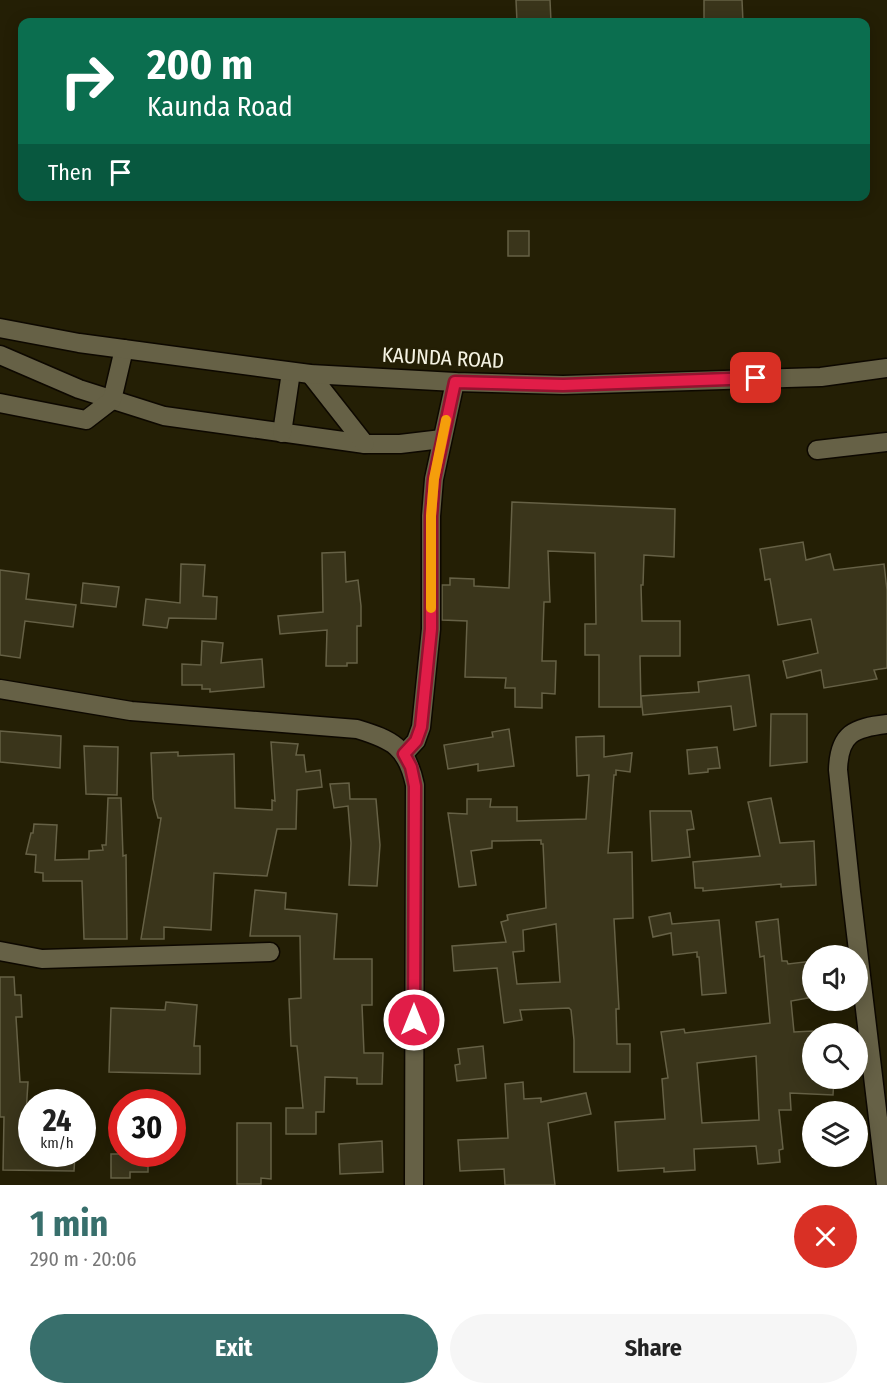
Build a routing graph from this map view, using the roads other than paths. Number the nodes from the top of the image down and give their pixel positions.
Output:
1 (0, 328) edge
2 (124, 349) junction
3 (0, 355) edge
4 (887, 368) edge
5 (291, 372) junction
6 (310, 374) junction
7 (455, 382) junction
8 (112, 400) junction
9 (0, 403) edge
10 (282, 433) junction
11 (442, 440) junction
12 (887, 442) edge
13 (365, 444) junction
14 (817, 450) dead end
15 (0, 689) edge
16 (887, 724) edge
17 (404, 754) junction
18 (0, 951) edge
19 (270, 952) dead end
20 (414, 1185) edge
21 (886, 1185) edge

1 - 2 street, KAUNDA ROAD
2 - 5 street, KAUNDA ROAD
2 - 8 street
3 - 8 street
4 - 7 street, KAUNDA ROAD
5 - 6 street, KAUNDA ROAD
5 - 10 street
6 - 7 street, KAUNDA ROAD
6 - 13 street
7 - 11 street
8 - 9 street
8 - 10 street
10 - 13 street
11 - 13 street
11 - 17 street
12 - 14 street
15 - 17 street
16 - 21 street
17 - 20 street
18 - 19 street

